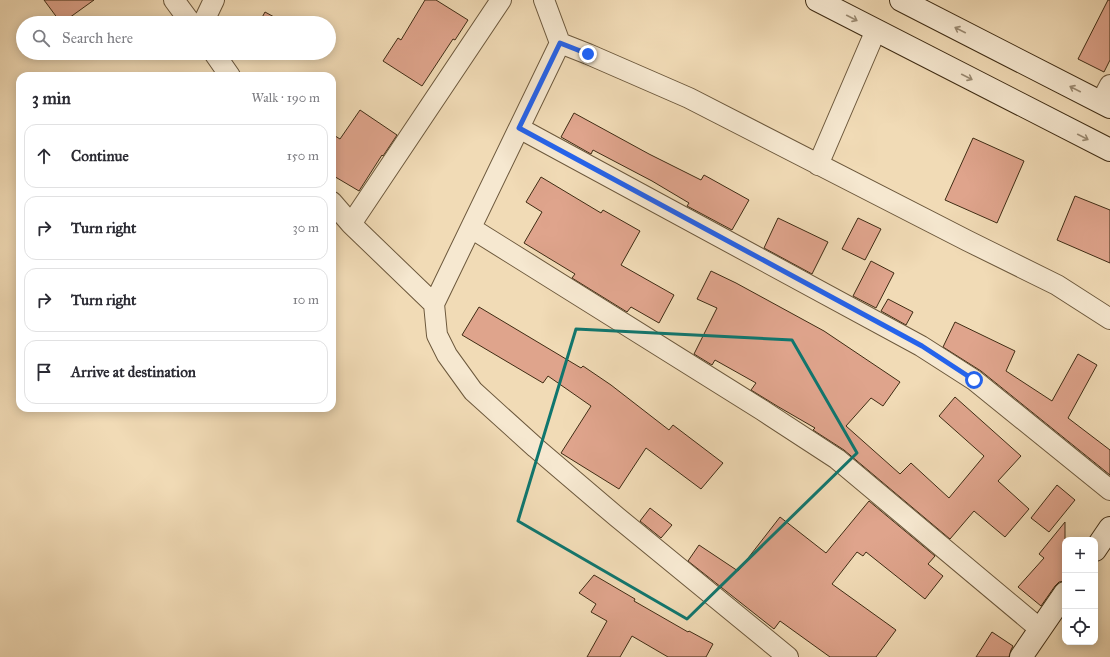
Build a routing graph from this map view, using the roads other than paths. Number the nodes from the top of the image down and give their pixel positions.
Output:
1 (174, 0) edge
2 (214, 0) edge
3 (501, 0) edge
4 (544, 0) edge
5 (817, 0) edge
6 (901, 0) edge
7 (186, 16) edge
8 (206, 16) edge
9 (876, 30) junction
10 (560, 43) junction
11 (219, 60) edge
12 (227, 72) edge
13 (1107, 98) edge
14 (519, 128) junction
15 (1110, 150) edge
16 (818, 165) junction
17 (336, 207) edge
18 (351, 224) junction
19 (471, 228) junction
20 (434, 304) junction
21 (1110, 319) edge
22 (1110, 490) edge
23 (1062, 597) edge
24 (1040, 629) junction
25 (788, 657) edge
26 (1021, 657) edge

1 - 7 street
2 - 8 street
3 - 18 street
4 - 10 street
5 -> 9 main road
13 -> 6 main road
9 -> 15 main road
9 - 16 street
10 - 14 street
10 - 16 street
11 - 12 street
14 - 19 street
14 - 22 street
16 - 21 street
17 - 18 street
18 - 20 street
19 - 20 street
19 - 24 street
20 - 25 street
23 - 24 main road
24 - 26 main road

